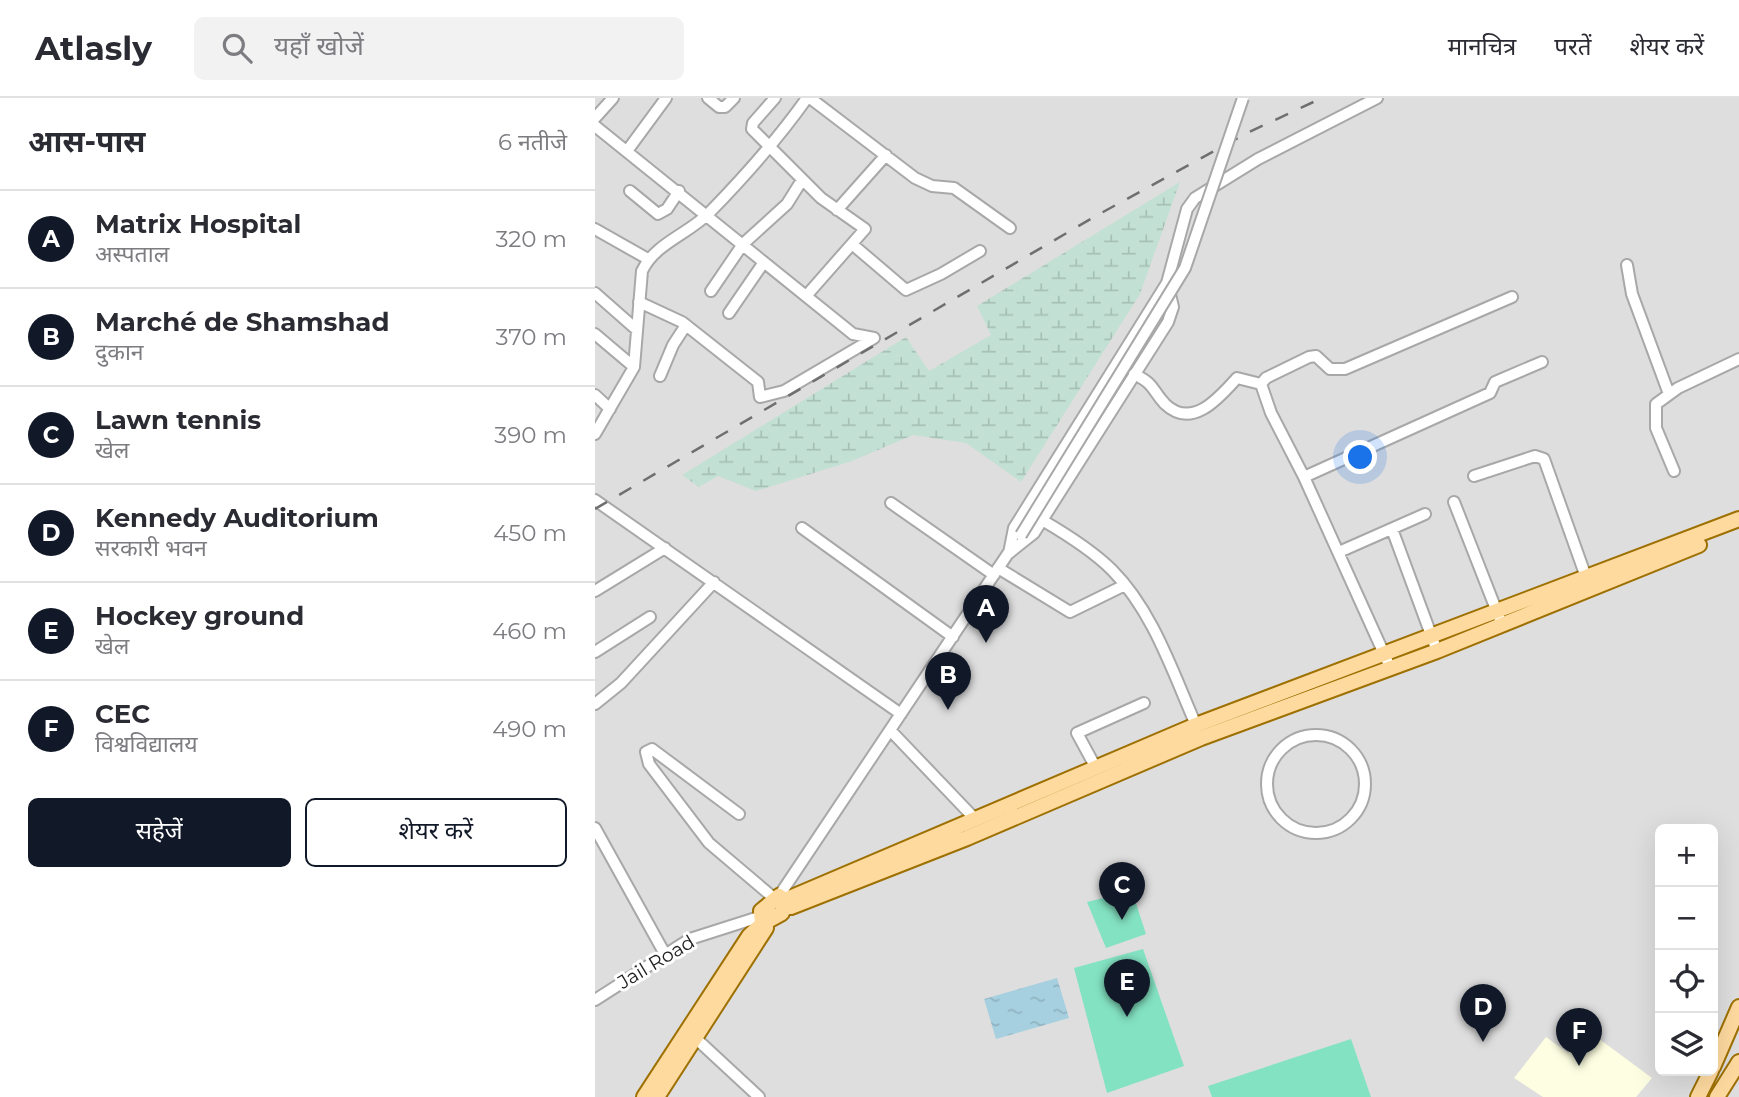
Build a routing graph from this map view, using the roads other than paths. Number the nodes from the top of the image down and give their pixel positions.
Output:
1 (613, 98) edge
2 (666, 98) edge
3 (708, 98) edge
4 (734, 98) edge
5 (775, 98) edge
6 (809, 98) edge
7 (1243, 98) edge
8 (1377, 98) edge
9 (595, 118) edge
10 (595, 126) edge
11 (770, 149) junction
12 (627, 151) junction
13 (885, 155) junction
14 (802, 180) junction
15 (629, 191) dead end
16 (680, 191) junction
17 (837, 210) junction
18 (708, 214) junction
19 (1010, 228) dead end
20 (595, 229) edge
21 (743, 244) junction
22 (852, 244) junction
23 (980, 251) dead end
24 (648, 259) junction
25 (764, 262) junction
26 (1626, 265) dead end
27 (1167, 283) junction
28 (711, 291) dead end
29 (595, 293) edge
30 (807, 295) junction
31 (1512, 297) dead end
32 (639, 302) junction
33 (729, 313) dead end
34 (686, 325) junction
35 (637, 330) junction
36 (595, 334) edge
37 (1739, 359) edge
38 (1542, 362) dead end
39 (634, 367) junction
40 (1134, 374) junction
41 (660, 376) dead end
42 (1261, 384) junction
43 (1669, 394) junction
44 (595, 395) edge
45 (610, 409) junction
46 (595, 434) edge
47 (1674, 471) dead end
48 (1474, 476) dead end
49 (1304, 477) junction
50 (595, 500) edge
51 (1454, 502) dead end
52 (891, 503) dead end
53 (1425, 514) dead end
54 (1739, 519) edge
55 (1042, 520) junction
56 (802, 528) dead end
57 (1392, 528) junction
58 (1739, 529) edge
59 (665, 548) junction
60 (1339, 552) junction
61 (1009, 553) junction
62 (996, 571) junction
63 (1586, 577) junction
64 (714, 582) junction
65 (1125, 585) junction
66 (595, 591) edge
67 (1499, 616) junction
68 (650, 617) dead end
69 (1433, 633) junction
70 (953, 637) junction
71 (1437, 651) junction
72 (595, 652) edge
73 (1387, 660) junction
74 (1144, 702) dead end
75 (595, 704) edge
76 (901, 714) junction
77 (1196, 725) junction
78 (891, 731) junction
79 (1096, 768) junction
80 (739, 814) dead end
81 (976, 820) junction
82 (595, 828) edge
83 (1305, 831) joint
84 (781, 901) junction
85 (764, 921) junction
86 (666, 956) junction
87 (595, 983) edge
88 (599, 997) edge
89 (1739, 1007) edge
90 (691, 1035) junction
91 (1718, 1055) edge
92 (1739, 1062) edge
93 (1708, 1076) edge
94 (644, 1097) edge
95 (657, 1097) edge
96 (759, 1097) edge
97 (1697, 1097) edge
98 (1717, 1097) edge

1 - 9 street
2 - 12 street
3 - 4 street
5 - 11 street
6 - 11 street
6 - 13 street
7 - 61 street, bridge
8 - 27 street
10 - 12 street
11 - 14 street
11 - 18 street
12 - 16 street
13 - 17 street
13 - 19 street
14 - 17 street
14 - 21 street
15 - 16 street
16 - 18 street
17 - 22 street
18 - 21 street
18 - 24 street
20 - 24 street
21 - 25 street
21 - 28 street
22 - 23 street
22 - 30 street
24 - 32 street
25 - 30 street
25 - 33 street
26 - 43 street
27 - 40 street
27 - 61 street
29 - 35 street
30 - 34 street
31 - 42 street
32 - 34 street
32 - 35 street
34 - 41 street
35 - 39 street
36 - 39 street
37 - 43 street
38 - 49 street
39 - 45 street
40 - 42 street
40 - 55 street
42 - 49 street
43 - 47 street
44 - 45 street
45 - 46 street
48 - 63 street
49 - 60 street
50 - 59 street
51 - 67 street
52 - 62 street
53 - 57 street
54 - 63 main road
55 - 61 street
55 - 65 street
56 - 70 street
57 - 60 street
57 - 69 street
58 - 67 main road
59 - 64 street
59 - 66 street
60 - 73 street
61 - 62 street
62 - 65 street
62 - 70 street
63 - 67 main road
64 - 75 street
64 - 76 street
65 - 77 street
67 - 69 main road
67 - 71 main road
68 - 72 street
69 - 71 street
69 - 73 main road
70 - 76 street
71 - 73 main road
73 - 77 main road
73 - 84 main road
74 - 79 street
76 - 78 street
77 - 79 main road
78 - 81 street
78 - 84 street
79 - 81 main road
80 - 84 street
81 - 84 main road
82 - 86 street
83 - 83 street
84 - 85 main road
85 - 86 street, Jail Road
85 - 90 main road
86 - 88 street, Jail Road
87 - 88 street
89 - 91 main road
90 - 94 main road
90 - 95 main road
90 - 96 street
92 - 98 main road
93 - 97 main road

